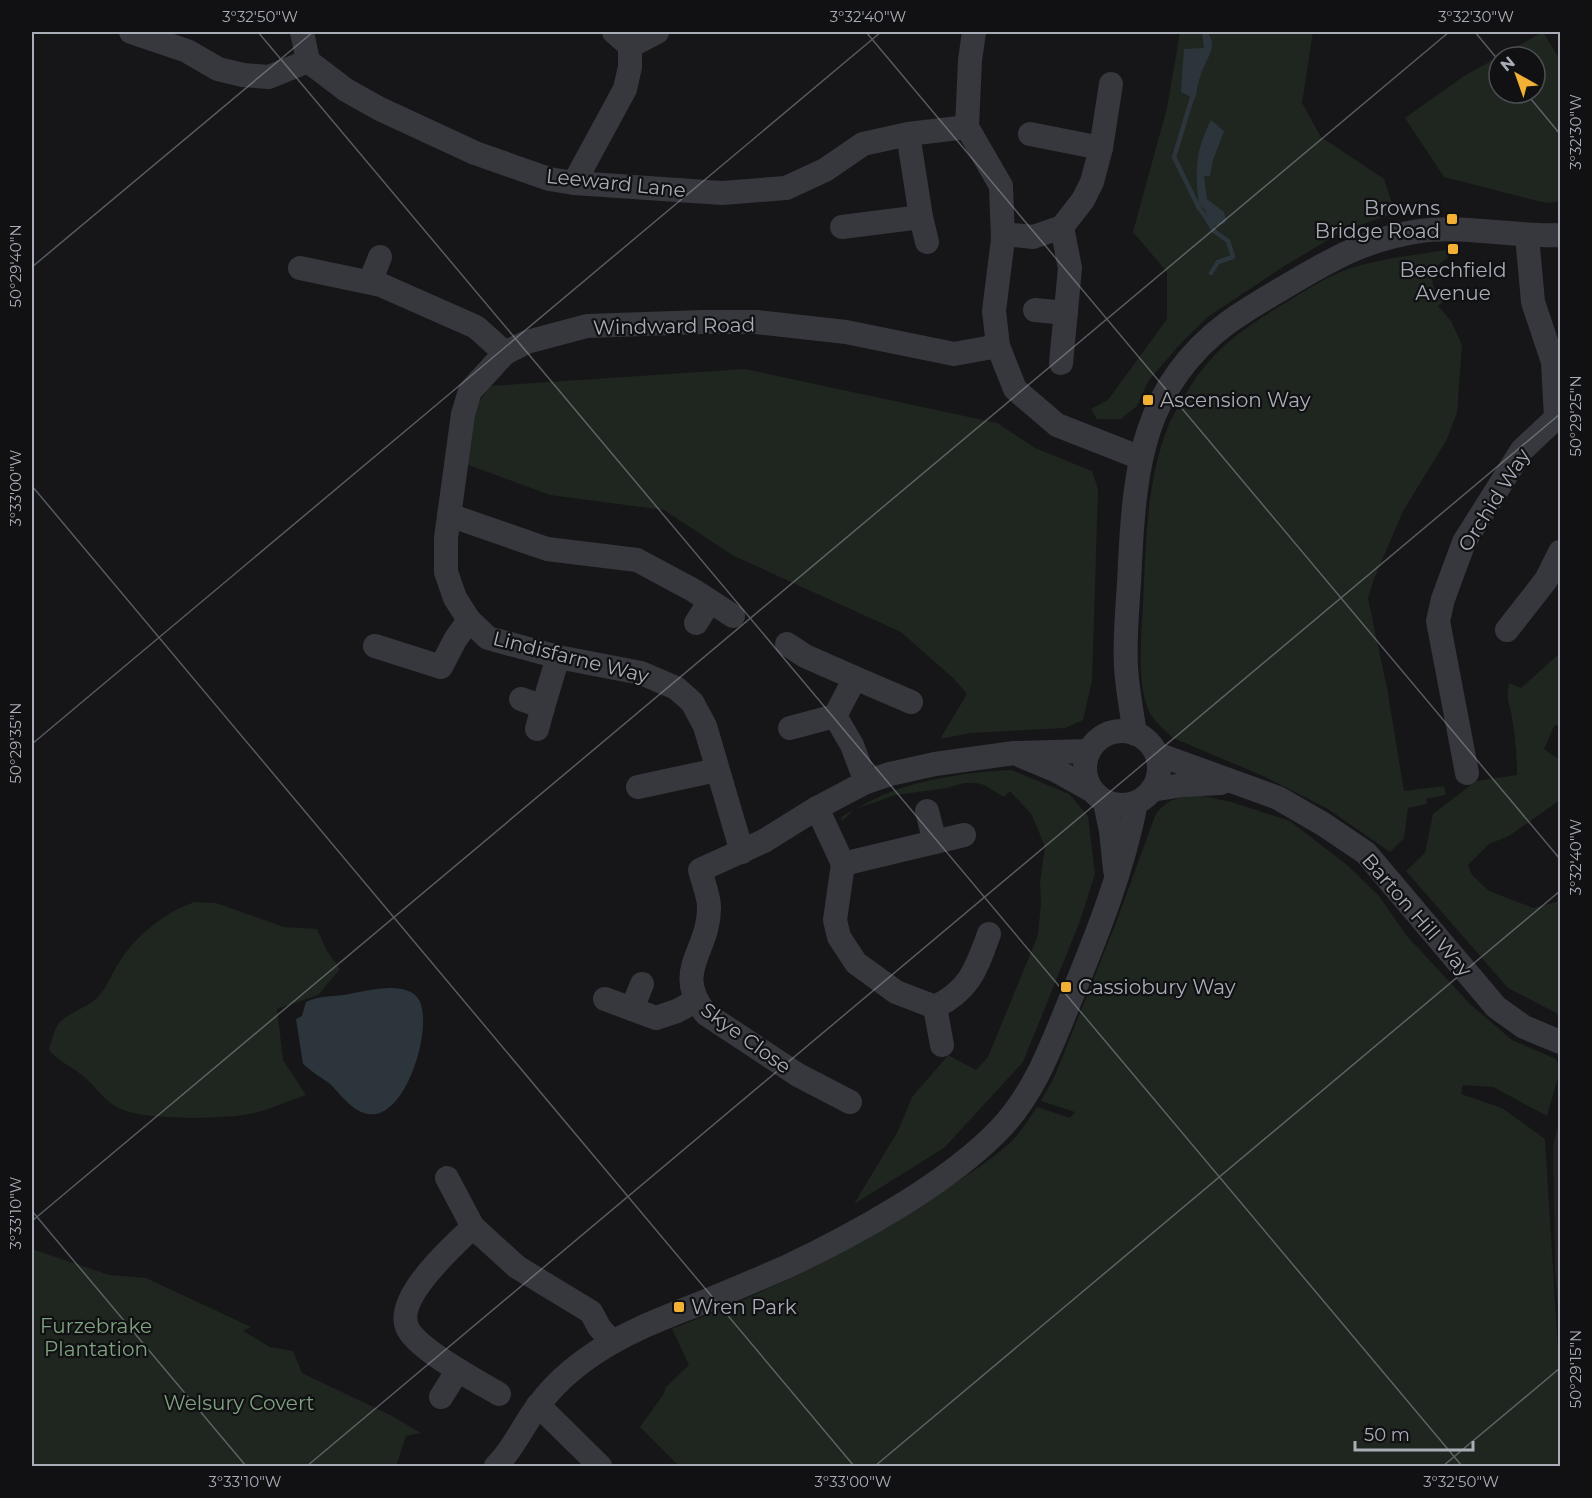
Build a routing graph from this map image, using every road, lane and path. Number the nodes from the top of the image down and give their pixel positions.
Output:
1 (131, 32) edge
2 (302, 32) edge
3 (657, 32) edge
4 (974, 32) edge
5 (622, 39) edge
6 (308, 61) junction
7 (1111, 84) dead end
8 (968, 127) junction
9 (908, 134) junction
10 (1030, 134) dead end
11 (1101, 148) junction
12 (574, 183) junction
13 (921, 217) junction
14 (842, 227) dead end
15 (1062, 227) junction
16 (1003, 234) junction
17 (1560, 235) edge
18 (1527, 236) junction
19 (927, 242) dead end
20 (380, 257) dead end
21 (300, 268) dead end
22 (370, 282) junction
23 (1035, 310) dead end
24 (1066, 313) junction
25 (998, 346) junction
26 (505, 353) junction
27 (1061, 363) dead end
28 (1558, 419) edge
29 (1141, 458) junction
30 (449, 515) junction
31 (1560, 552) edge
32 (710, 601) junction
33 (733, 616) dead end
34 (469, 620) junction
35 (696, 623) dead end
36 (1507, 630) dead end
37 (787, 644) dead end
38 (375, 646) dead end
39 (558, 657) junction
40 (1126, 666) junction
41 (855, 678) junction
42 (911, 702) dead end
43 (534, 712) dead end
44 (835, 716) junction
45 (790, 728) dead end
46 (1109, 734) junction
47 (1136, 734) junction
48 (1089, 751) junction
49 (1014, 753) junction
50 (1156, 754) junction
51 (717, 770) junction
52 (1467, 773) dead end
53 (866, 782) junction
54 (1232, 783) junction
55 (638, 787) dead end
56 (1098, 796) junction
57 (1144, 797) junction
58 (816, 808) junction
59 (927, 811) dead end
60 (964, 835) dead end
61 (935, 842) junction
62 (742, 852) junction
63 (843, 864) junction
64 (1116, 878) junction
65 (989, 934) dead end
66 (642, 984) dead end
67 (605, 999) dead end
68 (695, 1001) junction
69 (935, 1007) junction
70 (632, 1009) junction
71 (1560, 1042) edge
72 (942, 1045) dead end
73 (850, 1102) dead end
74 (447, 1178) dead end
75 (473, 1227) junction
76 (612, 1342) junction
77 (458, 1370) junction
78 (499, 1394) dead end
79 (441, 1397) dead end
80 (538, 1405) junction
81 (496, 1467) edge
82 (600, 1467) edge

1 - 6 street
2 - 6 street
3 - 5 street
4 - 8 street
5 - 12 street
6 - 12 street, Leeward Lane
7 - 11 street
8 - 9 street, Leeward Lane
8 - 16 street
9 - 12 street, Leeward Lane
9 - 13 street
10 - 11 street
11 - 15 street
13 - 14 street
13 - 19 street
15 - 16 street
15 - 24 street
16 - 25 street
17 - 18 street
18 - 28 street, Orchid Way
18 - 29 street
20 - 22 street
21 - 22 street
22 - 26 street
23 - 24 street
24 - 27 street
25 - 26 street, Windward Road
25 - 29 street
26 - 30 street, Lindisfarne Way
28 - 52 street, Orchid Way
29 - 40 street
30 - 32 street
30 - 34 street, Lindisfarne Way
31 - 36 street
32 - 33 street
32 - 35 street
34 - 38 street, Lindisfarne Way
34 - 39 street, Lindisfarne Way
37 - 41 street
39 - 43 street
39 - 51 street, Lindisfarne Way
40 - 46 street
40 - 47 street
41 - 42 street
41 - 44 street
44 - 45 street
44 - 53 street
46 - 47 street
46 - 48 street
47 - 50 street
48 - 49 street
48 - 56 street
49 - 53 street
49 - 56 street
50 - 54 street, Barton Hill Way
50 - 57 street
51 - 55 street
51 - 62 street, Lindisfarne Way
53 - 58 street
54 - 57 street, Barton Hill Way
54 - 71 street, Barton Hill Way
56 - 57 street
56 - 64 street
57 - 64 street
58 - 62 street
58 - 63 street
59 - 61 street
60 - 61 street
61 - 63 street
62 - 68 street, Skye Close
63 - 69 street
64 - 76 street
65 - 69 street
66 - 70 street
67 - 70 street, Skye Close
68 - 70 street, Skye Close
68 - 73 street, Skye Close
69 - 72 street
74 - 75 street
75 - 76 street
75 - 77 street
76 - 80 street
77 - 78 street
77 - 79 street
80 - 81 street
80 - 82 street

